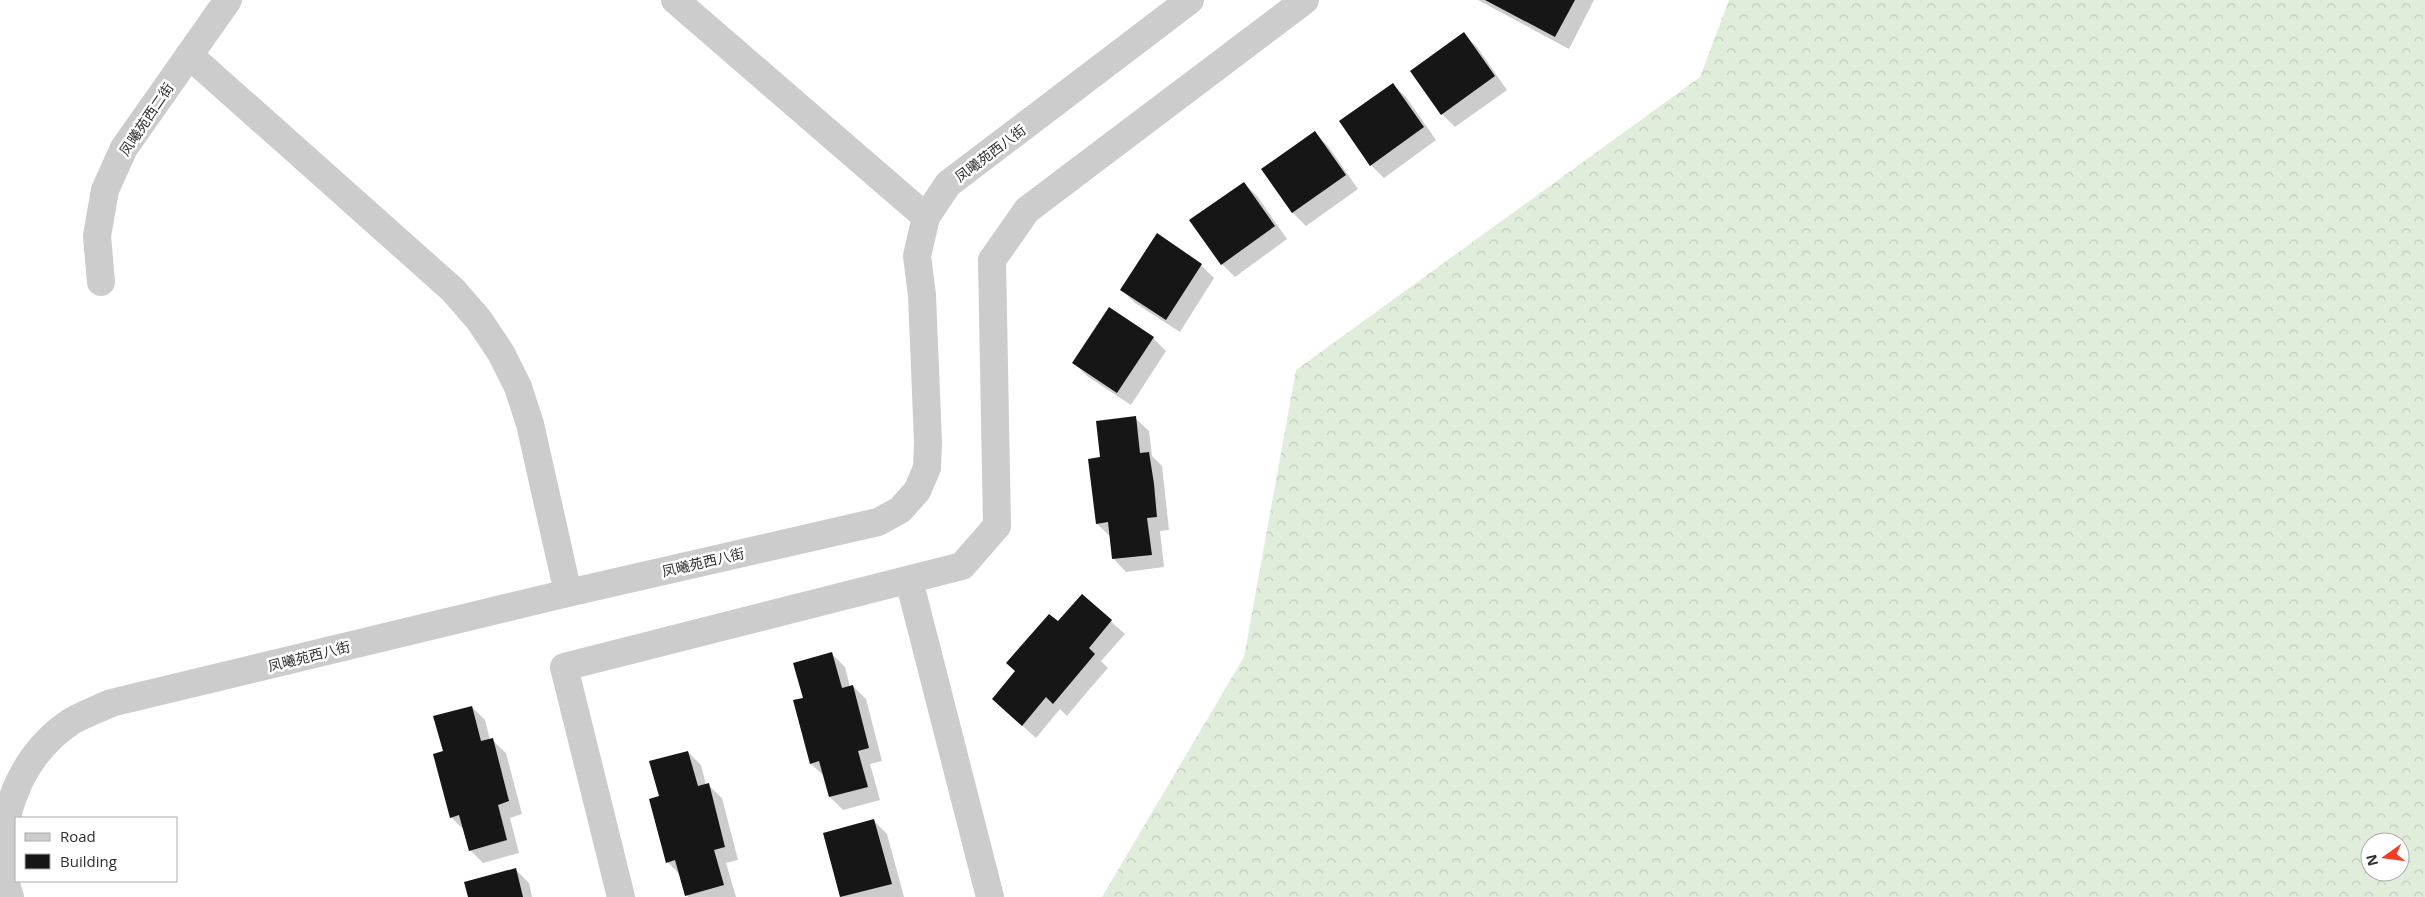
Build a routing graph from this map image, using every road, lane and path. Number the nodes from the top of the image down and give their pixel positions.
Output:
1 (228, 0) edge
2 (675, 0) edge
3 (1190, 0) edge
4 (1305, 0) edge
5 (189, 55) junction
6 (926, 217) junction
7 (101, 282) dead end
8 (909, 580) junction
9 (568, 593) junction
10 (10, 897) edge
11 (621, 897) edge
12 (990, 897) edge

1 - 5 lane, 凤曦苑西二街
2 - 6 lane
3 - 6 lane, 凤曦苑西八街
4 - 8 lane
5 - 7 lane, 凤曦苑西二街
5 - 9 lane
6 - 9 lane, 凤曦苑西八街
8 - 11 lane
8 - 12 lane
9 - 10 lane, 凤曦苑西八街

